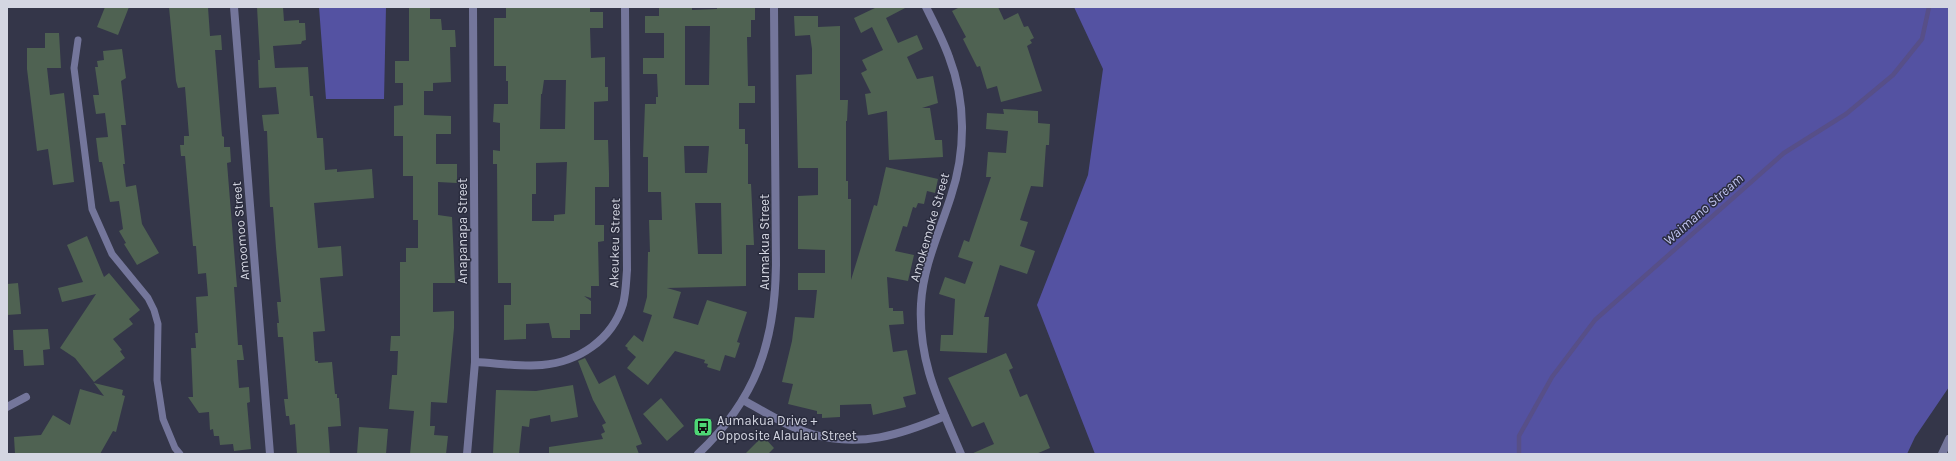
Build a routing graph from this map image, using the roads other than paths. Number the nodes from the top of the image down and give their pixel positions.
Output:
1 (234, 7) edge
2 (472, 7) edge
3 (625, 7) edge
4 (774, 7) edge
5 (926, 7) edge
6 (78, 40) dead end
7 (475, 362) junction
8 (26, 397) dead end
9 (744, 400) junction
10 (7, 407) edge
11 (944, 416) junction
12 (1949, 439) edge
13 (180, 454) edge
14 (270, 454) edge
15 (467, 454) edge
16 (698, 454) edge
17 (961, 454) edge
18 (1942, 454) edge

1 - 14 street, Amoomoo Street
2 - 7 street, Anapanapa Street
3 - 7 street, Akeukeu Street
4 - 9 street, Aumakua Street
5 - 11 street, Amokemoke Street
6 - 13 lane
7 - 15 street, Anapanapa Street
8 - 10 street
9 - 11 street
9 - 16 street, Aumakua Street
11 - 17 street, Amokemoke Street
12 - 18 street

